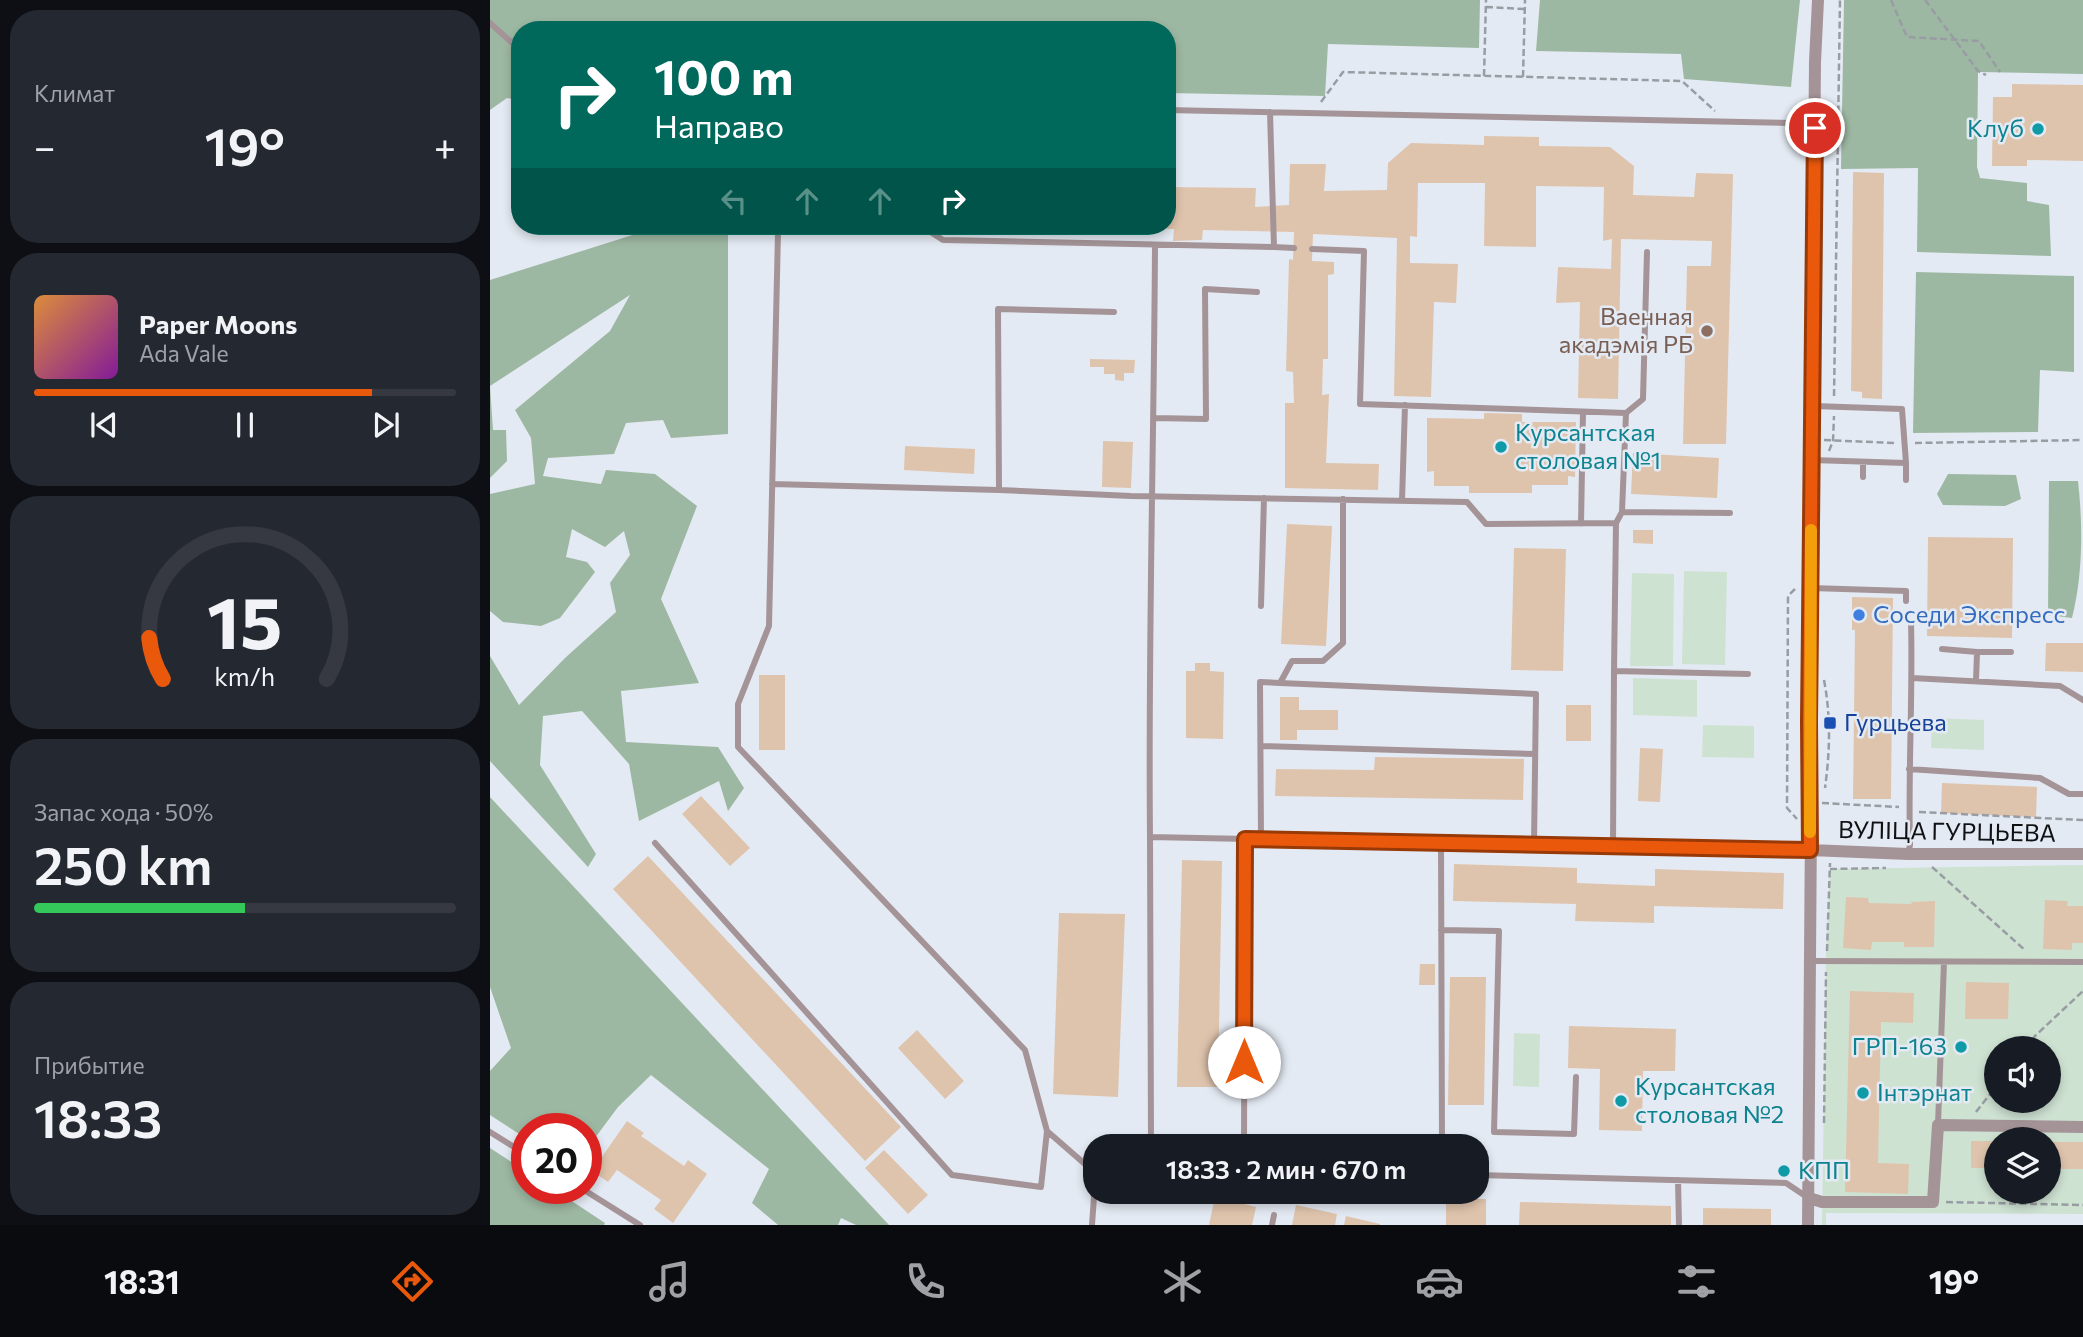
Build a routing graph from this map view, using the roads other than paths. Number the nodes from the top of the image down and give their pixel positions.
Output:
1 (1818, 0) edge
2 (490, 23) edge
3 (511, 42) edge
4 (1176, 110) edge
5 (1270, 112) junction
6 (1815, 128) junction
7 (778, 235) edge
8 (935, 235) edge
9 (1156, 245) junction
10 (1274, 247) junction
11 (1294, 248) dead end
12 (1312, 249) dead end
13 (1647, 252) dead end
14 (1257, 292) dead end
15 (1114, 312) dead end
16 (1405, 405) junction
17 (1813, 406) junction
18 (1583, 412) junction
19 (1626, 413) junction
20 (1154, 418) junction
21 (1818, 460) junction
22 (1863, 462) junction
23 (1906, 463) junction
24 (1863, 477) dead end
25 (1906, 480) dead end
26 (772, 484) junction
27 (999, 490) junction
28 (1153, 495) junction
29 (1264, 498) junction
30 (1343, 499) junction
31 (1402, 501) junction
32 (1622, 512) junction
33 (1730, 513) dead end
34 (1616, 523) junction
35 (1581, 524) junction
36 (1811, 587) junction
37 (1906, 601) dead end
38 (1261, 606) dead end
39 (1911, 622) dead end
40 (1942, 649) dead end
41 (1977, 652) junction
42 (2011, 652) dead end
43 (1614, 671) junction
44 (1748, 674) dead end
45 (1912, 678) junction
46 (1976, 681) junction
47 (1280, 683) junction
48 (2083, 700) edge
49 (1261, 746) junction
50 (1535, 754) junction
51 (1909, 769) junction
52 (2083, 794) edge
53 (1150, 837) junction
54 (1245, 839) junction
55 (1261, 839) junction
56 (1441, 842) junction
57 (654, 843) dead end
58 (1534, 844) junction
59 (1613, 846) junction
60 (1810, 850) junction
61 (1908, 854) junction
62 (2083, 855) edge
63 (1441, 930) junction
64 (1810, 961) junction
65 (1944, 962) junction
66 (2083, 962) edge
67 (1577, 1077) dead end
68 (1938, 1125) junction
69 (2083, 1127) edge
70 (1047, 1131) junction
71 (490, 1132) edge
72 (1151, 1134) edge
73 (1244, 1134) edge
74 (1442, 1134) edge
75 (511, 1145) edge
76 (1083, 1162) edge
77 (1489, 1175) edge
78 (1678, 1180) junction
79 (1809, 1198) junction
80 (602, 1201) edge
81 (1094, 1204) edge
82 (1274, 1215) dead end
83 (640, 1225) edge
84 (1092, 1225) edge
85 (1272, 1225) edge
86 (1679, 1225) edge
87 (1808, 1225) edge

1 - 6 street
2 - 3 lane
4 - 5 lane
5 - 6 lane
5 - 10 lane
6 - 17 street
7 - 26 lane
8 - 9 lane
9 - 10 lane
9 - 20 lane
10 - 11 lane
12 - 16 lane
13 - 19 lane
14 - 20 lane
15 - 27 lane
16 - 18 lane
16 - 31 lane
17 - 21 street
17 - 23 lane
18 - 19 lane
18 - 35 lane
19 - 32 lane
20 - 28 lane
21 - 22 lane
21 - 36 street
22 - 23 lane
22 - 24 lane
23 - 25 lane
26 - 27 lane
26 - 70 lane
27 - 28 lane
28 - 29 lane
28 - 53 lane
29 - 30 lane
29 - 38 lane
30 - 31 lane
30 - 47 lane
31 - 35 lane
32 - 33 lane
32 - 34 lane
34 - 35 lane
34 - 43 lane
36 - 37 lane
36 - 60 street
39 - 45 lane
40 - 41 lane
41 - 42 lane
41 - 46 lane
43 - 44 lane
43 - 59 lane
45 - 46 lane
45 - 51 lane
46 - 48 lane
47 - 49 lane
47 - 50 lane
49 - 50 lane
49 - 55 lane
50 - 58 lane
51 - 52 lane
51 - 61 lane
53 - 54 lane
53 - 72 lane
54 - 55 lane
54 - 73 lane
55 - 56 lane
56 - 58 lane
56 - 63 lane
57 - 70 lane
58 - 59 lane
59 - 60 lane
60 - 61 street, ВУЛІЦА ГУРЦЬЕВА
60 - 64 street
61 - 62 street, ВУЛІЦА ГУРЦЬЕВА
63 - 67 lane
63 - 74 lane
64 - 65 lane
64 - 79 street
65 - 66 lane
65 - 68 lane
68 - 69 street
68 - 79 street
70 - 76 lane
71 - 75 lane
77 - 78 lane
78 - 79 lane
78 - 86 lane
79 - 87 street
80 - 83 lane
81 - 84 lane
82 - 85 lane

